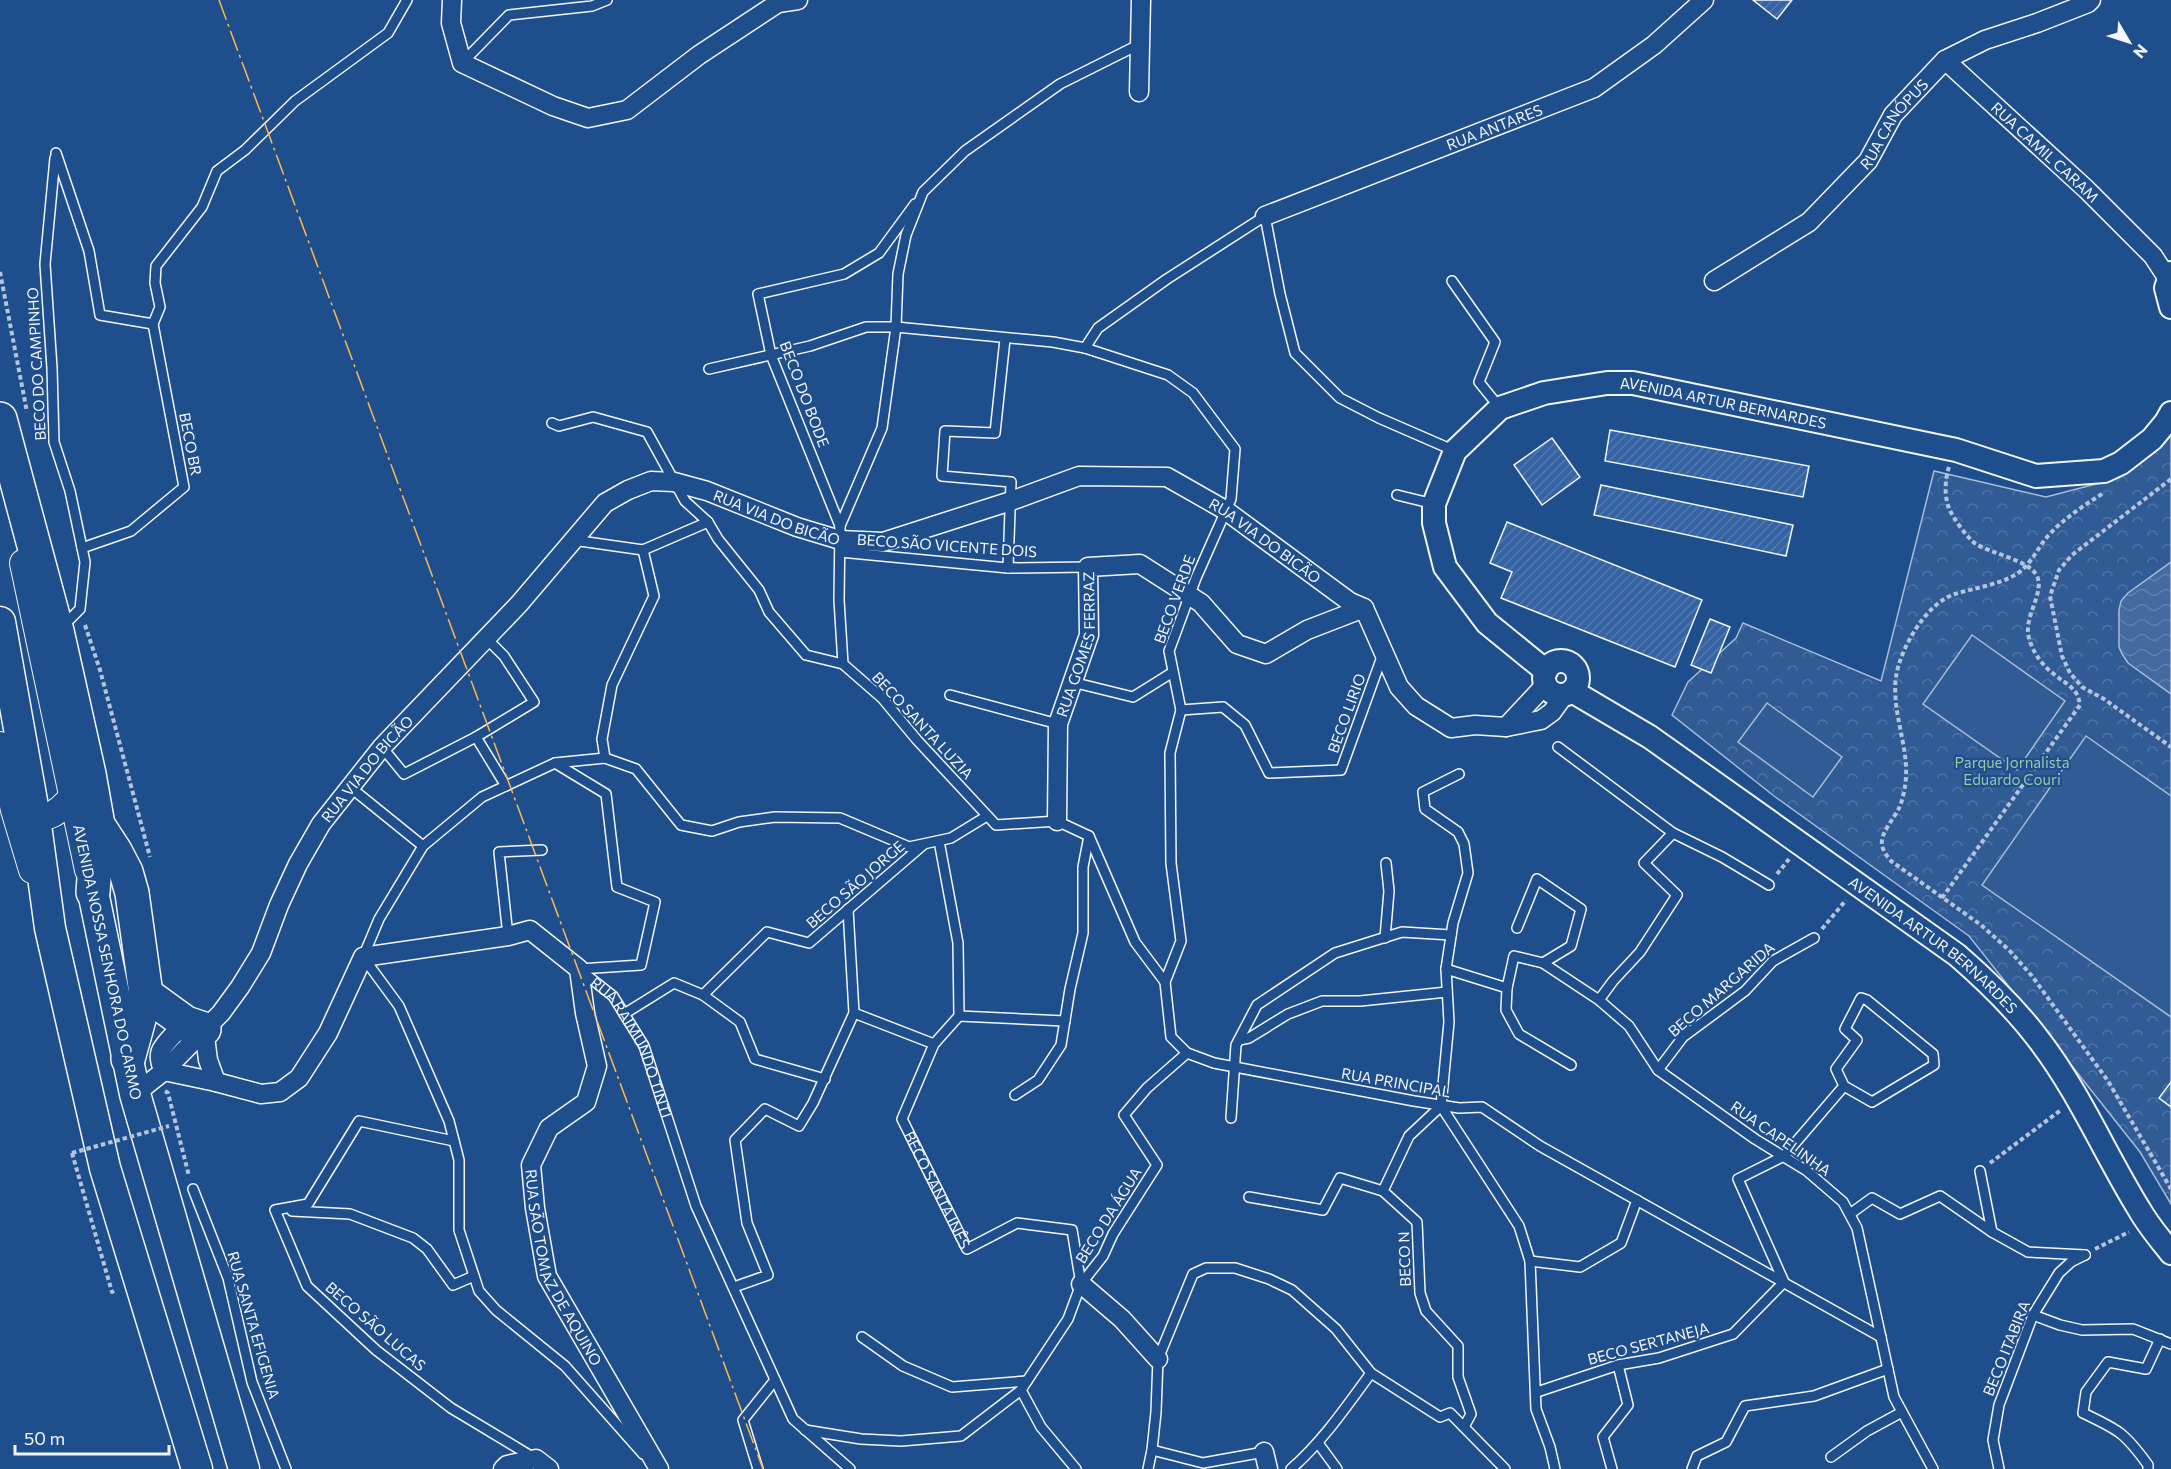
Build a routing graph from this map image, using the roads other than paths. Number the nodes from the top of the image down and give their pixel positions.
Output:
1 (407, 0) edge
2 (452, 0) edge
3 (607, 0) edge
4 (798, 0) edge
5 (1141, 0) edge
6 (1704, 0) edge
7 (2091, 0) edge
8 (1140, 44) junction
9 (1945, 60) junction
10 (462, 63) junction
11 (1139, 92) dead end
12 (923, 192) junction
13 (1265, 216) junction
14 (2170, 271) edge
15 (1452, 281) dead end
16 (1714, 281) dead end
17 (2171, 307) edge
18 (153, 324) junction
19 (896, 327) junction
20 (1005, 339) junction
21 (1085, 348) junction
22 (771, 355) junction
23 (709, 369) dead end
24 (1500, 408) junction
25 (2171, 413) edge
26 (15, 420) edge
27 (552, 423) dead end
28 (0, 448) edge
29 (1455, 451) junction
30 (674, 483) junction
31 (1397, 495) dead end
32 (1011, 501) junction
33 (1434, 504) junction
34 (1225, 510) junction
35 (708, 522) junction
36 (840, 539) junction
37 (572, 540) junction
38 (82, 548) junction
39 (644, 550) junction
40 (1088, 567) junction
41 (1008, 568) junction
42 (1189, 597) junction
43 (1364, 608) junction
44 (0, 621) edge
45 (60, 632) junction
46 (486, 638) junction
47 (1384, 652) junction
48 (843, 664) junction
49 (1173, 672) junction
50 (1560, 680) junction
51 (1072, 682) junction
52 (950, 695) dead end
53 (1181, 710) junction
54 (1058, 724) junction
55 (476, 736) junction
56 (0, 745) edge
57 (382, 747) junction
58 (1558, 747) dead end
59 (605, 758) junction
60 (555, 764) junction
61 (1459, 774) dead end
62 (506, 786) junction
63 (350, 787) junction
64 (72, 798) junction
65 (24, 814) junction
66 (987, 816) junction
67 (1057, 821) junction
68 (98, 825) junction
69 (1673, 833) junction
70 (1089, 836) junction
71 (939, 841) junction
72 (925, 844) junction
73 (423, 846) junction
74 (542, 850) dead end
75 (1386, 863) dead end
76 (1769, 885) road end
77 (93, 892) junction
78 (848, 909) junction
79 (1517, 928) dead end
80 (1451, 935) junction
81 (508, 936) junction
82 (1384, 938) junction
83 (1814, 938) road end
84 (363, 957) junction
85 (1543, 963) junction
86 (579, 969) junction
87 (1446, 969) junction
88 (1165, 982) junction
89 (1507, 988) junction
90 (1447, 992) junction
91 (146, 994) junction
92 (703, 995) junction
93 (1599, 1000) junction
94 (854, 1013) junction
95 (624, 1014) junction
96 (959, 1016) junction
97 (1065, 1021) junction
98 (204, 1029) junction
99 (1239, 1040) junction
100 (934, 1044) junction
101 (1187, 1053) junction
102 (128, 1059) junction
103 (1571, 1065) dead end
104 (1233, 1067) junction
105 (1658, 1070) junction
106 (164, 1071) junction
107 (825, 1078) junction
108 (216, 1082) junction
109 (1844, 1086) junction
110 (135, 1094) junction
111 (1015, 1095) dead end
112 (1441, 1106) junction
113 (1231, 1118) dead end
114 (454, 1141) junction
115 (1784, 1156) junction
116 (1980, 1171) road end
117 (193, 1189) dead end
118 (1383, 1191) junction
119 (1249, 1197) dead end
120 (1636, 1200) junction
121 (274, 1210) junction
122 (1850, 1214) junction
123 (1992, 1232) junction
124 (2171, 1253) edge
125 (1530, 1262) junction
126 (474, 1276) junction
127 (1784, 1282) junction
128 (1081, 1284) junction
129 (734, 1287) junction
130 (2033, 1315) junction
131 (862, 1337) dead end
132 (1881, 1337) junction
133 (2160, 1340) junction
134 (2171, 1344) edge
135 (1158, 1359) junction
136 (1618, 1365) junction
137 (1888, 1369) junction
138 (1371, 1373) junction
139 (775, 1380) junction
140 (1027, 1381) junction
141 (1021, 1390) junction
142 (1537, 1392) junction
143 (1902, 1412) junction
144 (1464, 1427) junction
145 (805, 1430) junction
146 (1318, 1443) junction
147 (1152, 1450) junction
148 (1831, 1457) dead end
149 (1266, 1461) edge
150 (543, 1464) edge
151 (1217, 1465) edge
152 (197, 1469) edge
153 (244, 1469) edge
154 (286, 1469) edge
155 (503, 1469) edge
156 (658, 1469) edge
157 (758, 1469) edge
158 (850, 1469) edge
159 (1076, 1469) edge
160 (1148, 1469) edge
161 (1291, 1469) edge
162 (1337, 1469) edge
163 (1505, 1469) edge
164 (1555, 1469) edge
165 (1612, 1469) edge
166 (1692, 1469) edge
167 (1933, 1469) edge
168 (1999, 1469) edge
169 (2148, 1469) edge

1 - 18 lane
2 - 10 street
3 - 10 lane
4 - 10 street
5 - 8 street
6 - 13 street, RUA ANTARES
7 - 9 street, RUA CANÓPUS
8 - 11 street
8 - 12 lane
9 - 14 street, RUA CAMIL CARAM
9 - 16 street, RUA CANÓPUS
12 - 19 lane
12 - 22 lane, BECO DO BODE
13 - 21 lane
13 - 29 lane
14 - 17 street
15 - 24 lane
18 - 38 lane, BECO BR
18 - 38 lane, BECO DO CAMPINHO
19 - 20 lane, BECO VERDE
19 - 22 lane, BECO VERDE
19 - 36 lane
20 - 21 lane, BECO VERDE
20 - 32 lane
21 - 34 lane, BECO VERDE
22 - 23 lane, BECO VERDE
22 - 36 lane, BECO DO BODE
24 - 25 street, AVENIDA ARTUR BERNARDES
24 - 29 street, AVENIDA ARTUR BERNARDES
26 - 45 highway
27 - 30 lane
28 - 45 main road, AVENIDA NOSSA SENHORA DO CARMO
29 - 33 street, AVENIDA ARTUR BERNARDES
30 - 35 lane
30 - 36 street, RUA VIA DO BICÃO
30 - 37 street, RUA VIA DO BICÃO
31 - 33 lane
32 - 34 street, RUA VIA DO BICÃO
32 - 36 street, RUA VIA DO BICÃO
32 - 41 lane
33 - 50 street, AVENIDA ARTUR BERNARDES
34 - 42 lane, BECO VERDE
34 - 43 street, RUA VIA DO BICÃO
35 - 39 lane
35 - 48 lane
36 - 41 lane, BECO SÃO VICENTE DOIS
36 - 48 lane
37 - 39 lane
37 - 46 street, RUA VIA DO BICÃO
38 - 45 lane, BECO DO CAMPINHO
39 - 59 lane
40 - 41 lane, BECO SÃO VICENTE DOIS
40 - 42 street, RUA GOMES FERRAZ
40 - 51 street, RUA GOMES FERRAZ
42 - 43 street, RUA GOMES FERRAZ
42 - 49 lane, BECO VERDE
43 - 47 street
44 - 45 main road
44 - 65 main road
45 - 64 main road, AVENIDA NOSSA SENHORA DO CARMO
45 - 68 highway
46 - 55 lane
46 - 57 street, RUA VIA DO BICÃO
47 - 50 street
47 - 53 lane, BECO LIRIO
48 - 66 lane, BECO SANTA LUZIA
49 - 51 lane
49 - 53 lane, BECO VERDE
50 - 124 street, AVENIDA ARTUR BERNARDES
51 - 54 street, RUA GOMES FERRAZ
52 - 54 lane
53 - 88 lane, BECO VERDE
54 - 67 street, RUA GOMES FERRAZ
55 - 57 lane
55 - 62 lane
56 - 65 main road
57 - 63 street, RUA VIA DO BICÃO
58 - 69 lane
59 - 60 lane
59 - 72 lane
60 - 62 lane
60 - 86 lane
61 - 80 lane
62 - 73 lane
63 - 73 lane
63 - 98 street, RUA VIA DO BICÃO
64 - 65 main road
64 - 77 main road, AVENIDA NOSSA SENHORA DO CARMO
65 - 152 main road
66 - 67 lane, BECO SANTA LUZIA
66 - 71 lane
67 - 70 lane
68 - 77 highway
68 - 91 highway
69 - 76 lane
69 - 93 lane
70 - 88 lane
70 - 97 lane
71 - 72 lane
71 - 96 lane
72 - 78 lane, BECO SÃO JORGE
73 - 84 lane
74 - 81 lane
75 - 82 lane
77 - 102 main road, AVENIDA NOSSA SENHORA DO CARMO
78 - 92 lane, BECO SÃO JORGE
78 - 94 lane
79 - 85 lane
80 - 82 lane
80 - 87 lane
81 - 84 street, RUA RAIMUNDO TINTI
81 - 86 street, RUA RAIMUNDO TINTI
82 - 99 lane
83 - 105 lane, BECO MARGARIDA
84 - 108 street
84 - 114 lane
85 - 89 lane
85 - 93 lane, RUA CAPELINHA
86 - 95 lane, RUA RAIMUNDO TINTI
86 - 156 street, RUA SÃO TOMAZ DE AQUINO
87 - 89 lane
87 - 90 lane
88 - 101 lane
89 - 103 lane
90 - 99 lane
90 - 112 lane
91 - 98 highway
91 - 102 highway
92 - 95 lane
92 - 107 lane
93 - 105 lane, RUA CAPELINHA
94 - 100 lane
94 - 107 lane
95 - 129 lane, RUA RAIMUNDO TINTI
96 - 97 lane
96 - 100 lane, BECO SANTA INÊS
97 - 111 lane
98 - 106 street
98 - 108 street
99 - 104 lane
100 - 128 lane, BECO SANTA INÊS
101 - 104 lane, RUA PRINCIPAL
101 - 128 lane, BECO DA ÁGUA
102 - 110 main road, AVENIDA NOSSA SENHORA DO CARMO
104 - 112 lane, RUA PRINCIPAL
104 - 113 lane
105 - 115 lane, RUA CAPELINHA
106 - 108 street
106 - 110 street
107 - 129 lane
109 - 109 lane
109 - 115 lane
110 - 153 main road, AVENIDA NOSSA SENHORA DO CARMO
112 - 118 lane
112 - 120 lane, RUA PRINCIPAL
112 - 125 lane
114 - 121 lane
114 - 126 lane
115 - 122 lane, RUA CAPELINHA
115 - 127 lane
116 - 123 lane
117 - 154 lane, RUA SANTA EFIGENIA
118 - 119 lane
118 - 144 lane, BECO N
120 - 125 lane
120 - 127 lane, RUA PRINCIPAL
121 - 126 lane
121 - 150 lane, BECO SÃO LUCAS
122 - 123 lane
122 - 132 lane, RUA CAPELINHA
123 - 130 lane, BECO ITABIRA
125 - 142 lane
126 - 156 lane
127 - 132 lane, RUA PRINCIPAL
127 - 136 lane, BECO SERTANEJA
128 - 135 street
128 - 140 lane
129 - 139 lane, RUA RAIMUNDO TINTI
130 - 133 lane
130 - 168 lane, BECO ITABIRA
131 - 140 lane
132 - 137 lane, RUA CAPELINHA
133 - 134 lane
133 - 169 lane
135 - 138 lane
135 - 147 lane
136 - 142 lane, BECO SERTANEJA
136 - 165 lane
137 - 143 lane, RUA CAPELINHA
137 - 166 lane
138 - 144 lane
138 - 146 lane
139 - 145 lane, RUA RAIMUNDO TINTI
139 - 157 lane
140 - 141 lane
141 - 145 lane
141 - 159 lane
142 - 164 lane
143 - 148 lane
143 - 167 lane, RUA CAPELINHA
144 - 163 lane
145 - 158 lane, RUA RAIMUNDO TINTI
146 - 161 lane
146 - 162 lane
147 - 151 lane
147 - 160 lane
149 - 151 lane
150 - 155 street

